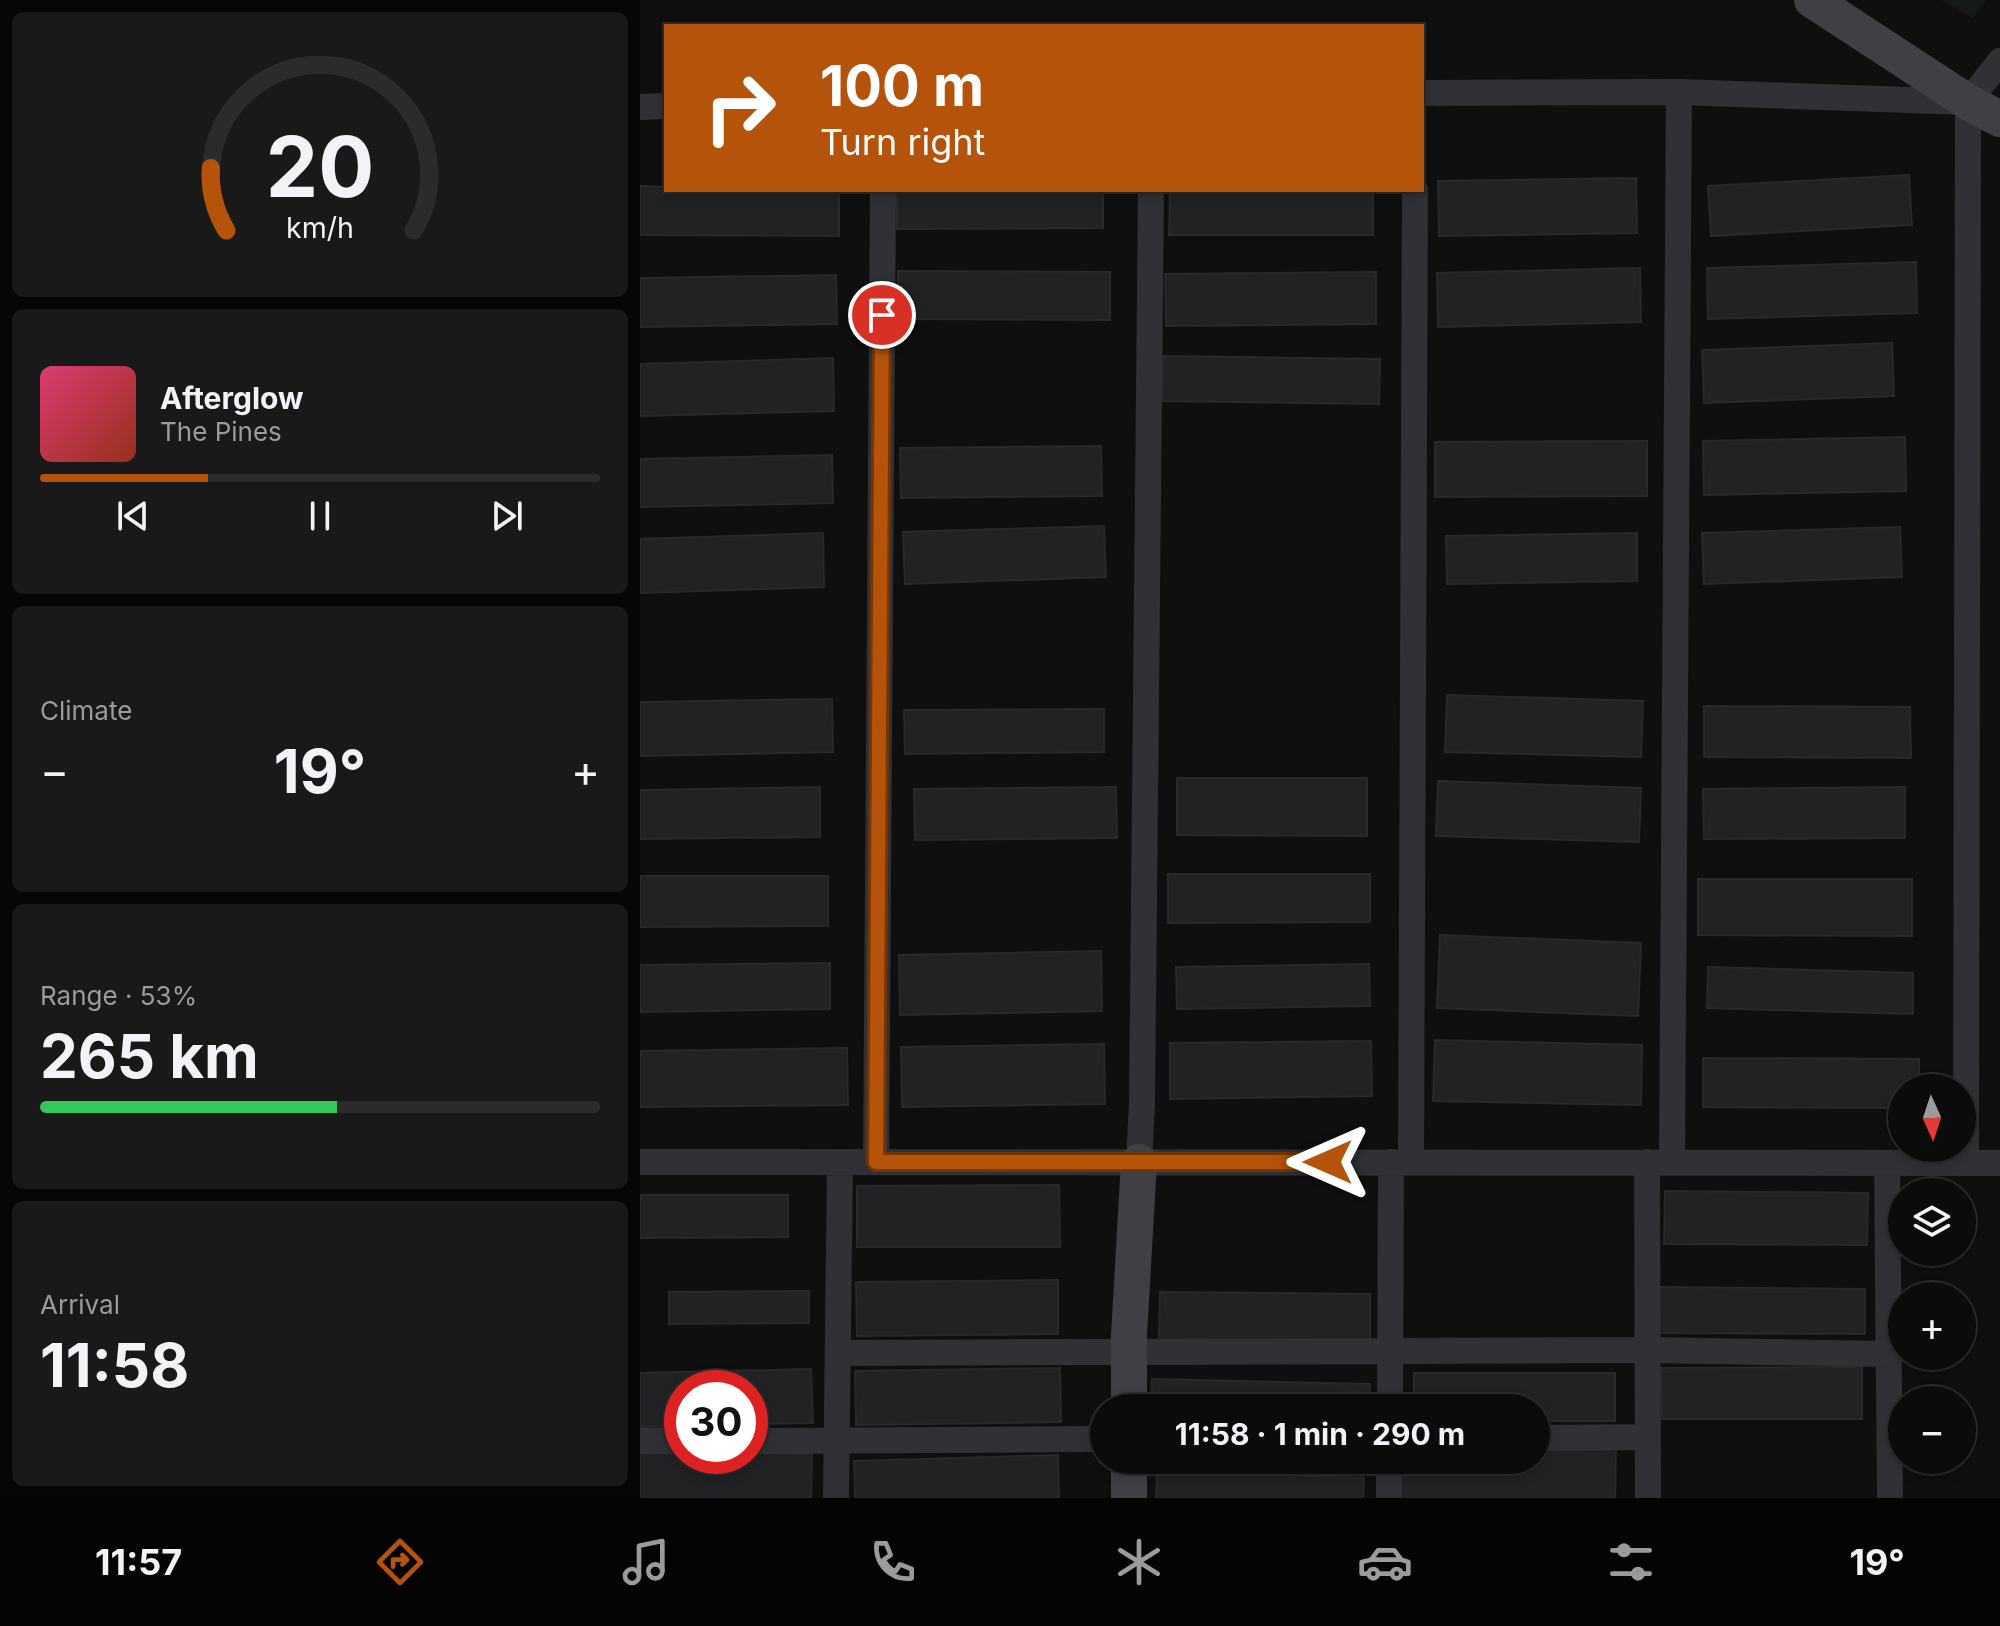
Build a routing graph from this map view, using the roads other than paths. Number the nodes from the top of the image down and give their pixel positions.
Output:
1 (1812, 0) edge
2 (2000, 61) edge
3 (1679, 92) junction
4 (1424, 93) edge
5 (1968, 102) junction
6 (664, 106) edge
7 (640, 107) edge
8 (2000, 119) edge
9 (883, 192) edge
10 (1151, 192) edge
11 (1415, 192) edge
12 (640, 1162) edge
13 (840, 1162) junction
14 (876, 1162) junction
15 (1139, 1162) junction
16 (1401, 1162) junction
17 (1660, 1162) junction
18 (1887, 1163) junction
19 (1966, 1163) junction
20 (2000, 1163) edge
21 (1888, 1282) edge
22 (1390, 1350) junction
23 (1648, 1350) junction
24 (1129, 1351) junction
25 (838, 1353) junction
26 (1888, 1354) edge
27 (1889, 1370) edge
28 (1129, 1394) edge
29 (1390, 1394) edge
30 (1648, 1437) junction
31 (1550, 1438) edge
32 (1090, 1439) edge
33 (640, 1441) edge
34 (664, 1441) edge
35 (768, 1441) edge
36 (836, 1441) junction
37 (1129, 1474) edge
38 (1389, 1474) edge
39 (836, 1498) edge
40 (1129, 1498) edge
41 (1389, 1498) edge
42 (1648, 1498) edge
43 (1890, 1498) edge

1 - 5 street
2 - 5 street
3 - 4 street
3 - 5 street
3 - 17 street
5 - 8 street
5 - 19 street
6 - 7 street
9 - 14 street
10 - 15 street
11 - 16 street
12 - 13 street
13 - 14 street
13 - 25 street
14 - 15 street
15 - 16 street
15 - 24 street
16 - 17 street
16 - 22 street
17 - 18 street
17 - 23 street
18 - 19 street
18 - 21 street
19 - 20 street
22 - 23 street
22 - 24 street
22 - 29 street
23 - 26 street
23 - 30 street
24 - 25 street
24 - 28 street
25 - 36 street
27 - 43 street
30 - 31 street
30 - 42 street
32 - 36 street
33 - 34 street
35 - 36 street
36 - 39 street
37 - 40 street
38 - 41 street

